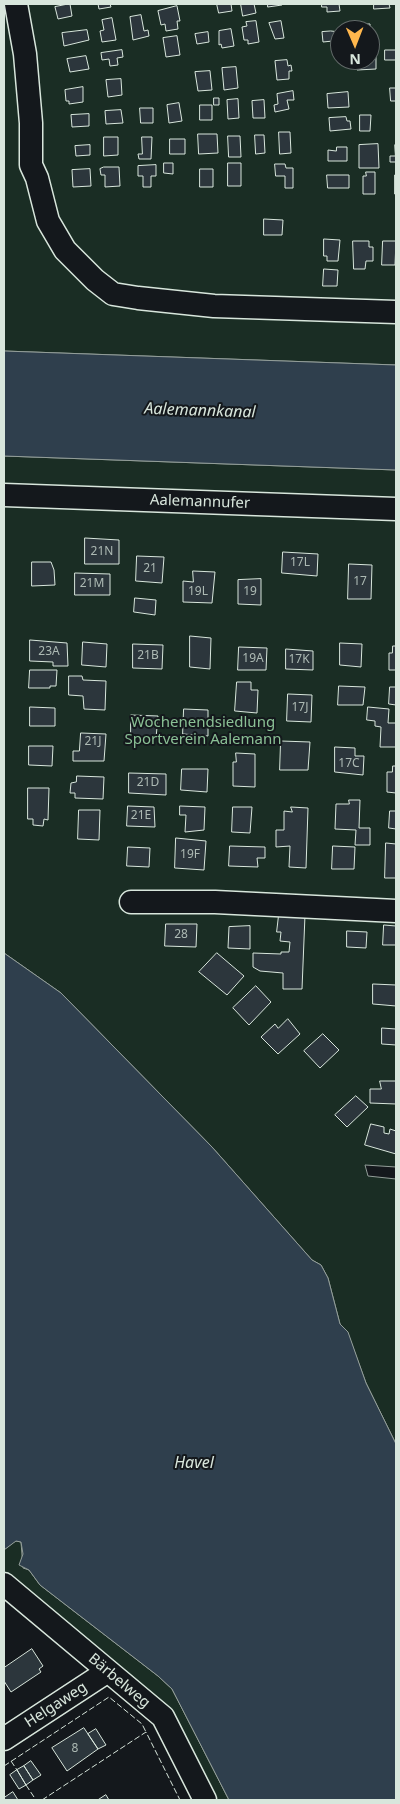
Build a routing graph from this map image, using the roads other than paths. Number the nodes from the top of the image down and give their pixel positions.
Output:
1 (16, 4) edge
2 (396, 312) edge
3 (4, 495) edge
4 (396, 509) edge
5 (131, 902) dead end
6 (396, 911) edge
7 (4, 1584) edge
8 (108, 1671) junction
9 (4, 1739) edge
10 (205, 1800) edge

1 - 2 street
3 - 4 street, Aalemannufer
5 - 6 street
7 - 8 street, Bärbelweg
8 - 9 street, Helgaweg
8 - 10 street, Bärbelweg

